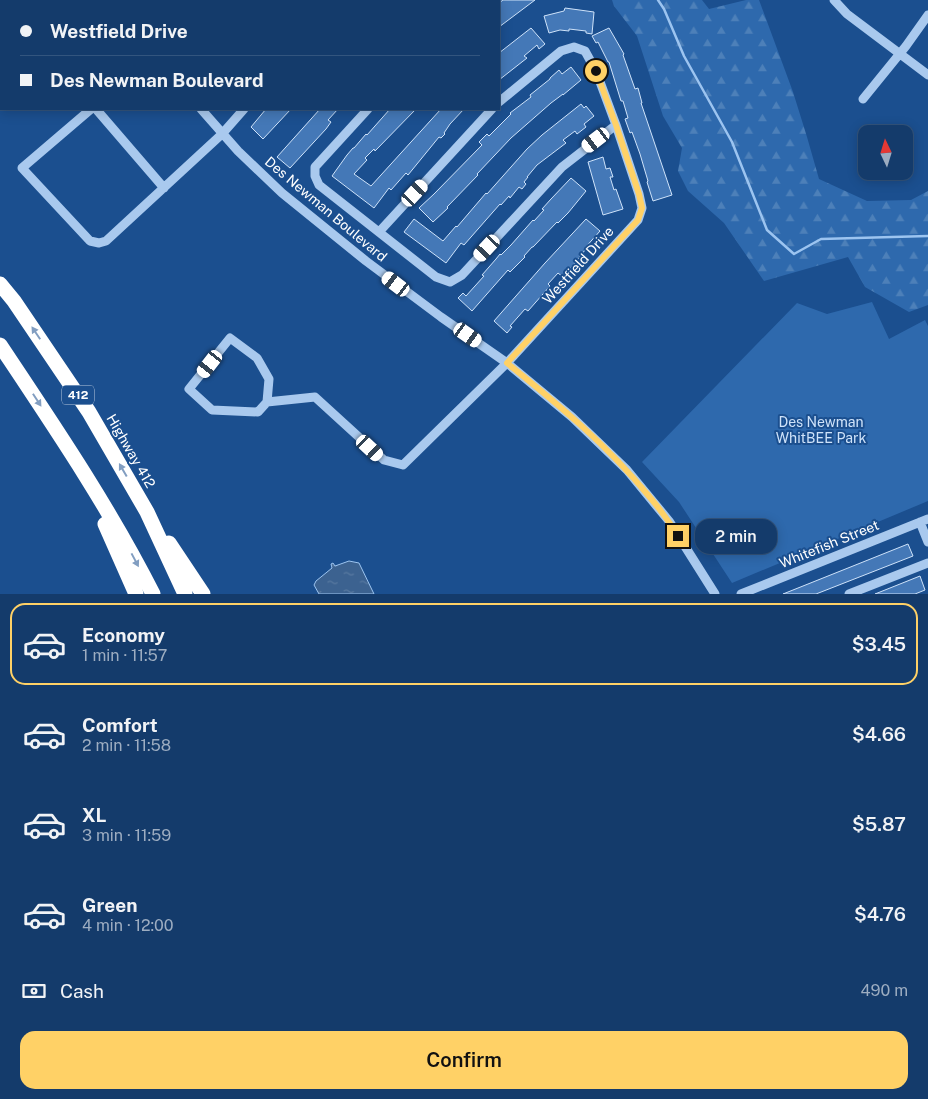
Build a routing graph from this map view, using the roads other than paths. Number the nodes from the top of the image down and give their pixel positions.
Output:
1 (834, 0) edge
2 (928, 15) edge
3 (899, 54) junction
4 (928, 75) edge
5 (863, 99) dead end
6 (500, 101) edge
7 (90, 110) edge
8 (97, 110) edge
9 (202, 110) edge
10 (243, 110) edge
11 (367, 110) edge
12 (491, 110) edge
13 (616, 125) junction
14 (222, 134) junction
15 (164, 188) junction
16 (379, 232) junction
17 (0, 284) edge
18 (0, 345) edge
19 (507, 363) junction
20 (267, 402) junction
21 (93, 487) junction
22 (147, 512) junction
23 (924, 521) edge
24 (928, 542) edge
25 (928, 562) edge
26 (136, 594) edge
27 (153, 594) edge
28 (185, 594) edge
29 (203, 594) edge
30 (715, 594) edge
31 (741, 594) edge
32 (849, 594) edge

1 - 3 street
2 - 3 street
3 - 4 street
3 - 5 street
6 - 13 street, Westfield Drive
7 - 15 street
8 - 15 street
9 - 14 street, Des Newman Boulevard
10 - 14 street
11 - 16 street
12 - 16 street
13 - 16 street
13 - 19 street, Westfield Drive
14 - 15 street
14 - 19 street, Des Newman Boulevard
22 -> 17 highway, Highway 412 / 412
18 -> 21 highway, 412
19 - 20 street, Westfield Drive
19 - 30 street, Des Newman Boulevard
20 - 20 street
21 - 26 highway
21 -> 27 highway, 412
22 - 28 highway, Highway 412 / 412
22 - 29 highway
23 - 24 street
23 - 31 street, Whitefish Street
25 - 32 street

